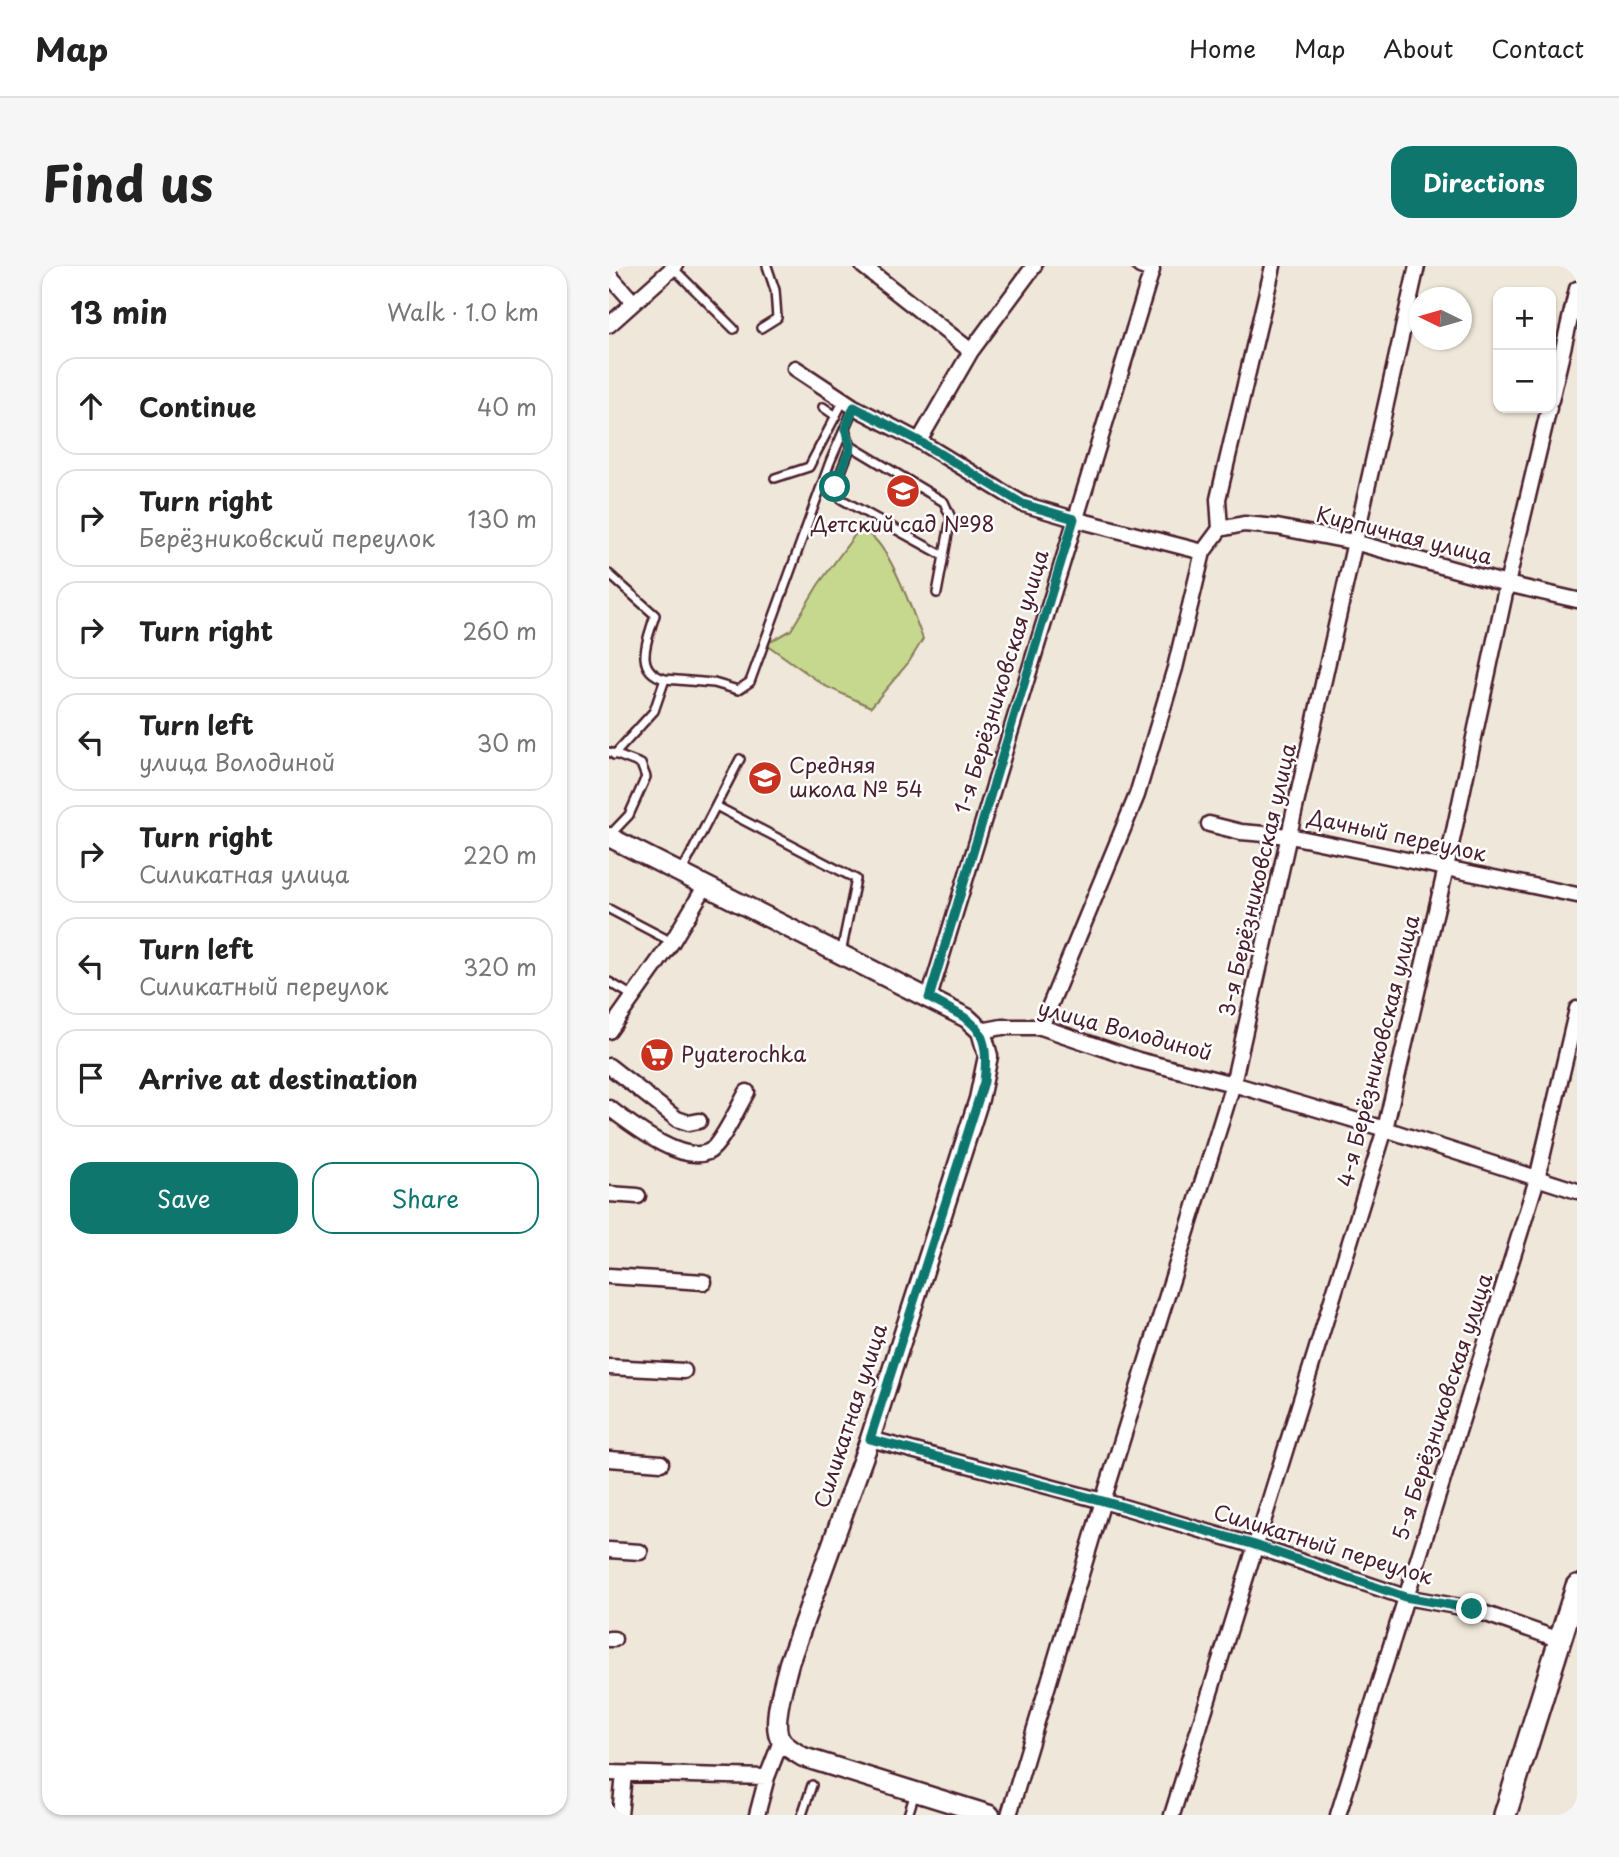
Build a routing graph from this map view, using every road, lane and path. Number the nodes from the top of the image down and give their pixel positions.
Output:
1 (767, 266) edge
2 (863, 266) edge
3 (1034, 266) edge
4 (1273, 266) edge
5 (1417, 266) edge
6 (674, 267) edge
7 (1150, 267) edge
8 (609, 275) edge
9 (1577, 289) edge
10 (633, 302) junction
11 (609, 325) edge
12 (761, 328) dead end
13 (734, 329) dead end
14 (971, 351) junction
15 (795, 368) dead end
16 (1556, 379) edge
17 (849, 403) junction
18 (823, 407) dead end
19 (1548, 413) edge
20 (835, 416) junction
21 (845, 429) junction
22 (919, 441) junction
23 (851, 446) junction
24 (775, 478) dead end
25 (1074, 519) junction
26 (1220, 529) junction
27 (1355, 542) junction
28 (1203, 552) junction
29 (944, 556) junction
30 (609, 573) edge
31 (1507, 584) junction
32 (937, 593) dead end
33 (1577, 600) edge
34 (665, 679) junction
35 (612, 753) edge
36 (740, 759) dead end
37 (716, 806) junction
38 (1209, 824) dead end
39 (609, 836) edge
40 (1290, 836) junction
41 (1446, 868) junction
42 (681, 873) junction
43 (706, 885) junction
44 (1577, 895) edge
45 (609, 909) edge
46 (672, 942) junction
47 (841, 954) junction
48 (609, 982) edge
49 (634, 996) junction
50 (929, 998) junction
51 (1577, 1009) edge
52 (1041, 1027) junction
53 (609, 1031) edge
54 (981, 1031) junction
55 (610, 1069) edge
56 (1233, 1084) junction
57 (747, 1092) dead end
58 (609, 1108) edge
59 (699, 1121) dead end
60 (1385, 1129) junction
61 (1537, 1179) junction
62 (1577, 1191) edge
63 (609, 1194) edge
64 (638, 1196) dead end
65 (609, 1276) edge
66 (704, 1282) dead end
67 (609, 1367) edge
68 (684, 1371) dead end
69 (870, 1439) junction
70 (609, 1459) edge
71 (661, 1463) dead end
72 (1103, 1501) junction
73 (1255, 1545) junction
74 (609, 1550) edge
75 (640, 1552) dead end
76 (1577, 1586) edge
77 (1405, 1597) junction
78 (1560, 1640) junction
79 (781, 1741) junction
80 (609, 1773) edge
81 (624, 1774) junction
82 (767, 1777) junction
83 (812, 1786) dead end
84 (915, 1792) junction
85 (620, 1815) edge
86 (758, 1815) edge
87 (802, 1815) edge
88 (908, 1815) edge
89 (991, 1815) edge
90 (1009, 1815) edge
91 (1172, 1815) edge
92 (1338, 1815) edge
93 (1505, 1815) edge

1 - 12 lane
2 - 14 street
3 - 14 street
4 - 26 street
5 - 27 street, 3-я Берёзниковская улица
6 - 10 street
6 - 13 lane
7 - 25 street, 1-я Берёзниковская улица
8 - 10 street
9 - 16 street
10 - 11 street
14 - 22 street
15 - 17 street
17 - 20 lane
17 - 21 lane
17 - 22 street
18 - 20 lane
19 - 31 street, 4-я Берёзниковская улица
20 - 24 lane
21 - 23 lane
21 - 34 lane
22 - 25 street
23 - 29 lane
23 - 29 lane
25 - 28 street
25 - 50 street, 1-я Берёзниковская улица
26 - 27 street, Кирпичная улица
26 - 28 street
27 - 31 street, Кирпичная улица
27 - 40 street, 3-я Берёзниковская улица
28 - 52 street
29 - 32 lane
30 - 34 lane
31 - 33 street, Кирпичная улица
31 - 41 street, 4-я Берёзниковская улица
34 - 35 lane
35 - 39 lane
36 - 37 lane
37 - 42 lane
37 - 47 lane
38 - 40 street, Дачный переулок
39 - 42 street
40 - 41 street, Дачный переулок
40 - 56 street, 3-я Берёзниковская улица
41 - 44 street, Дачный переулок
41 - 60 street, 4-я Берёзниковская улица
42 - 43 street
43 - 46 street
43 - 47 street
45 - 46 lane
46 - 49 street
47 - 50 street
48 - 49 lane
49 - 53 street
50 - 54 street
51 - 61 street, 5-я Берёзниковская улица
52 - 54 street, улица Володиной
52 - 56 street, улица Володиной
54 - 69 street, Силикатная улица
55 - 59 street
56 - 60 street, улица Володиной
56 - 72 street, 3-я Берёзниковская улица
57 - 58 street
60 - 61 street, улица Володиной
60 - 73 street, 4-я Берёзниковская улица
61 - 62 street, улица Володиной
61 - 77 street, 5-я Берёзниковская улица
63 - 64 street
65 - 66 street
67 - 68 street
69 - 72 street, Силикатный переулок
69 - 79 street, Силикатная улица
70 - 71 street
72 - 73 street, Силикатный переулок
72 - 90 street, 3-я Берёзниковская улица
73 - 77 street, Силикатный переулок
73 - 91 street, 4-я Берёзниковская улица
74 - 75 street
76 - 78 main road
77 - 78 street, Силикатный переулок
77 - 92 street, 5-я Берёзниковская улица
78 - 93 main road
79 - 82 street, Силикатная улица
79 - 84 street
80 - 81 street
81 - 82 street
81 - 85 street
82 - 86 street, Силикатная улица
83 - 87 lane
84 - 88 lane
84 - 89 street

